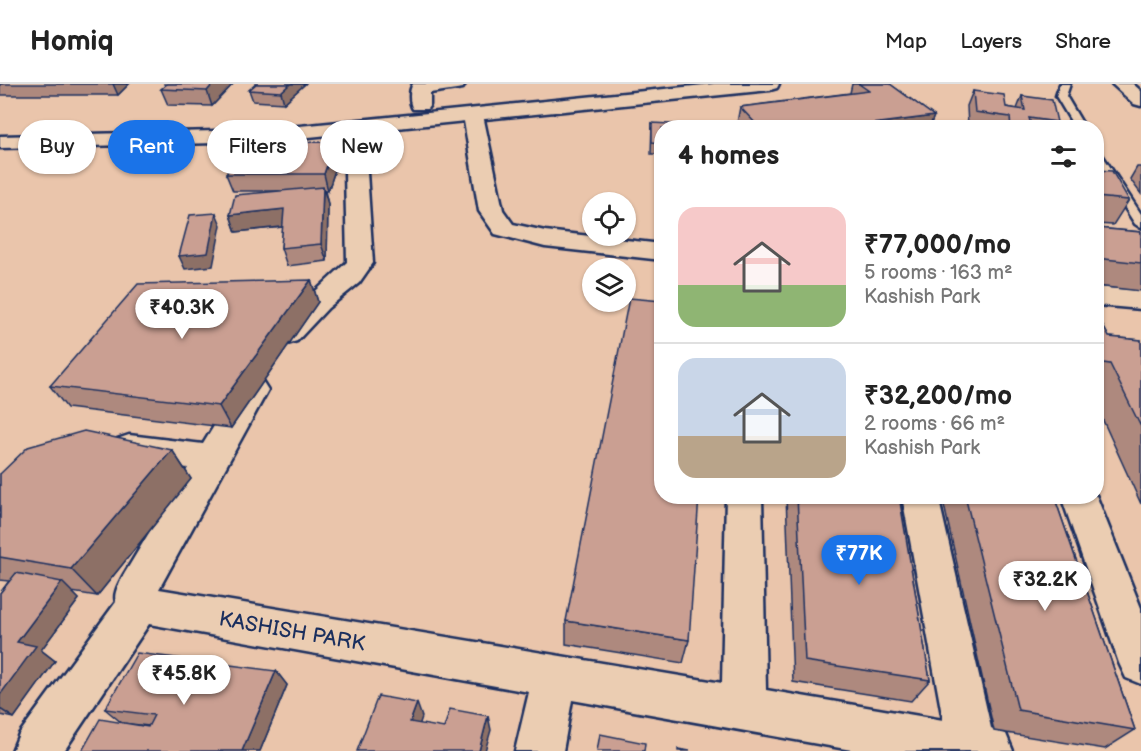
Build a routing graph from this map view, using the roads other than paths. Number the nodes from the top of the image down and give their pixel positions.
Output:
1 (456, 84) edge
2 (642, 84) edge
3 (770, 84) edge
4 (1065, 84) edge
5 (1121, 84) edge
6 (420, 92) edge
7 (1141, 100) edge
8 (473, 115) junction
9 (1075, 120) edge
10 (404, 122) edge
11 (0, 125) edge
12 (320, 130) edge
13 (0, 142) edge
14 (1104, 170) edge
15 (356, 174) edge
16 (1136, 237) edge
17 (654, 251) edge
18 (1104, 297) edge
19 (1141, 300) edge
20 (99, 444) edge
21 (213, 458) junction
22 (744, 504) edge
23 (922, 504) edge
24 (1082, 504) edge
25 (139, 604) junction
26 (1141, 663) edge
27 (555, 676) junction
28 (744, 709) junction
29 (980, 750) edge
30 (36, 751) edge
31 (539, 751) edge

1 - 6 street
2 - 6 street
3 - 8 street
4 - 9 lane
5 - 7 street
6 - 11 street
8 - 10 street
8 - 17 street
12 - 13 street
14 - 16 lane
15 - 21 street
18 - 19 street
20 - 21 street
21 - 25 street
22 - 28 street
23 - 29 street
24 - 26 street
25 - 27 street, KASHISH PARK
25 - 30 street
27 - 28 street, KASHISH PARK
27 - 31 street
28 - 29 street, KASHISH PARK

